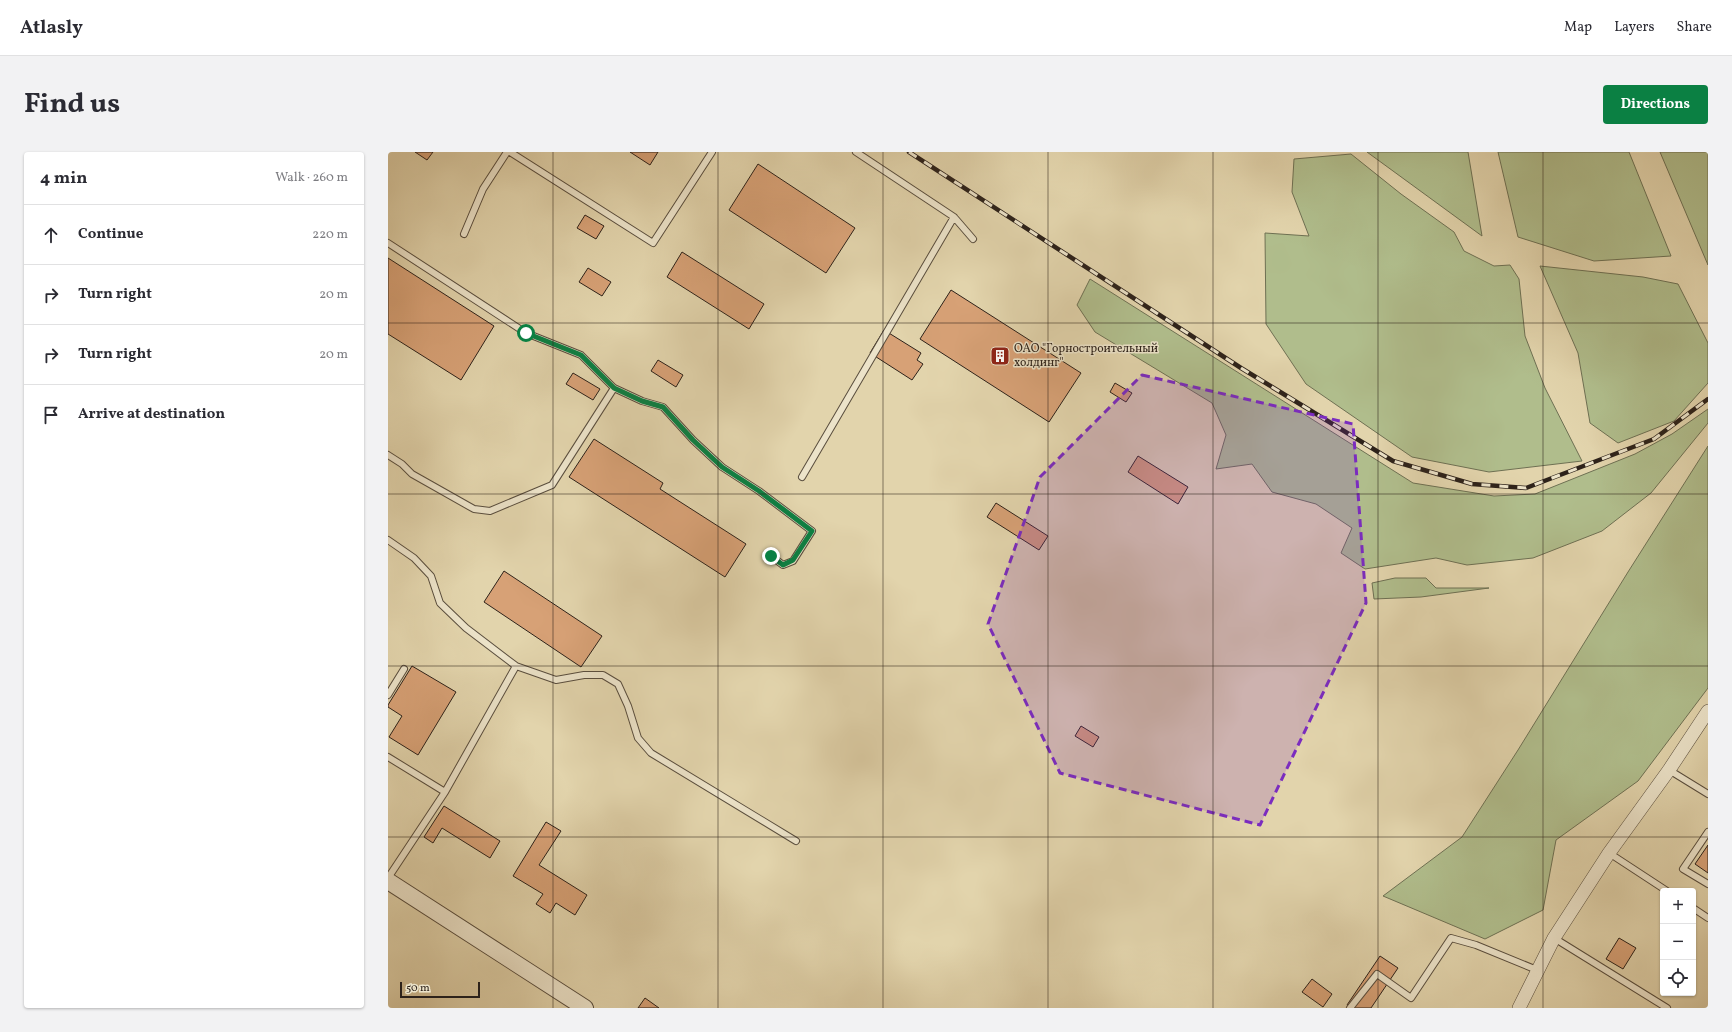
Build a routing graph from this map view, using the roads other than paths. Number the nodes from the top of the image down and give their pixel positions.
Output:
1 (508, 152) edge
2 (712, 152) edge
3 (856, 152) edge
4 (954, 217) junction
5 (464, 234) dead end
6 (973, 239) dead end
7 (388, 243) edge
8 (614, 388) junction
9 (388, 455) edge
10 (802, 477) dead end
11 (388, 540) edge
12 (771, 556) dead end
13 (516, 666) junction
14 (404, 669) dead end
15 (388, 695) edge
16 (1708, 711) edge
17 (388, 757) edge
18 (1669, 770) junction
19 (444, 792) junction
20 (1708, 794) edge
21 (1708, 832) edge
22 (796, 841) dead end
23 (1609, 853) junction
24 (388, 880) edge
25 (1708, 884) edge
26 (1662, 888) edge
27 (1696, 910) edge
28 (1708, 918) edge
29 (1554, 938) junction
30 (1537, 970) junction
31 (585, 1008) edge
32 (1350, 1008) edge
33 (1519, 1008) edge
34 (1667, 1008) edge

1 - 2 lane
1 - 5 lane
3 - 4 lane
4 - 6 lane
4 - 10 lane
7 - 8 lane
8 - 9 lane
8 - 12 lane
11 - 13 lane
13 - 19 lane
13 - 22 lane
14 - 15 lane
16 - 18 street
17 - 19 lane
18 - 20 lane
18 - 23 street
19 - 24 lane
21 - 25 lane
23 - 26 lane
23 - 29 street
24 - 31 street
27 - 28 lane
29 - 30 street
29 - 34 lane
30 - 32 lane
30 - 33 street

